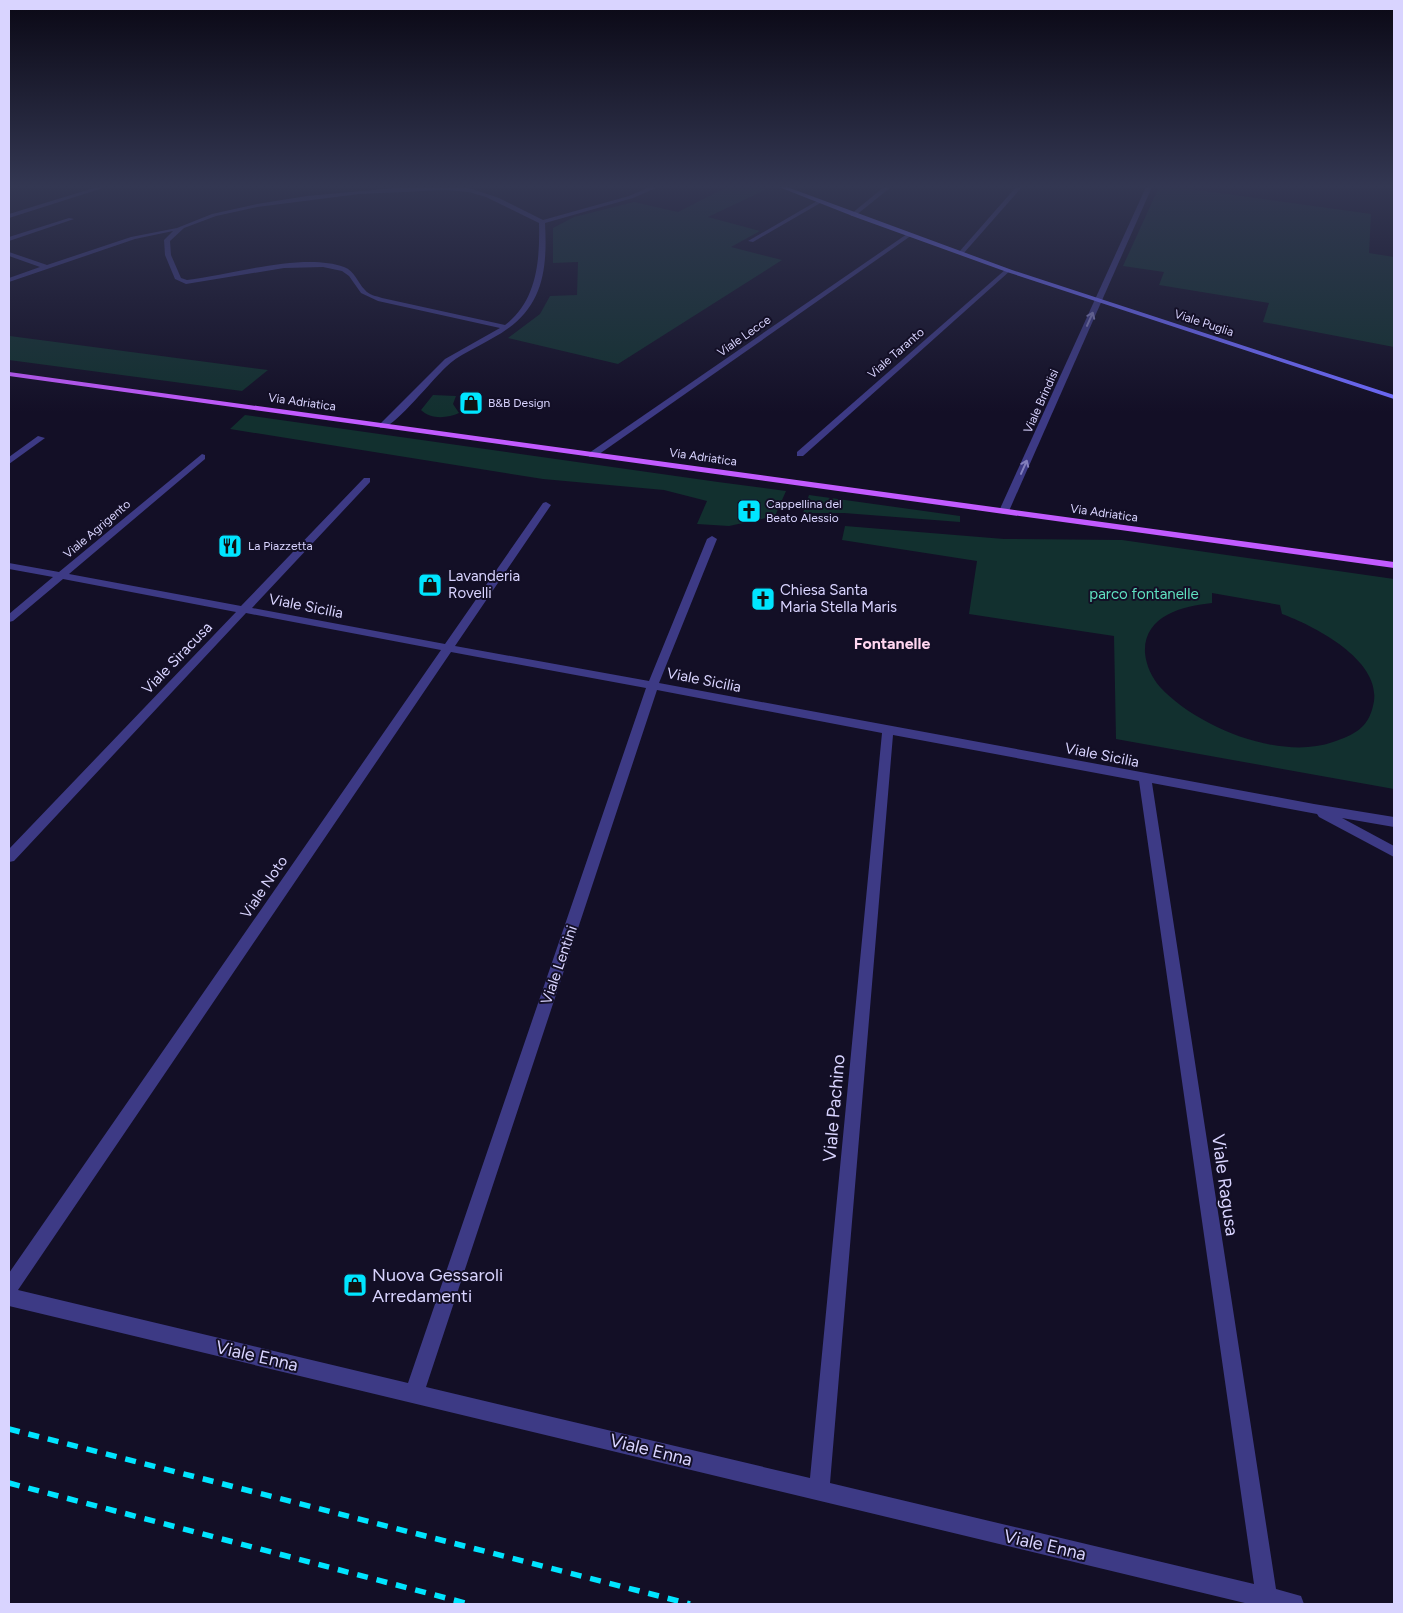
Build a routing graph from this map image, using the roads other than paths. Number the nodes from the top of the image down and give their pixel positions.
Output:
1 (33, 262) edge
2 (60, 262) edge
3 (172, 262) edge
4 (541, 262) edge
5 (871, 262) edge
6 (987, 262) edge
7 (1116, 262) edge
8 (46, 267) junction
9 (1008, 270) junction
10 (9, 280) edge
11 (1099, 300) junction
12 (506, 327) junction
13 (9, 374) edge
14 (1394, 397) edge
15 (383, 426) junction
16 (41, 438) dead end
17 (800, 454) dead end
18 (592, 455) junction
19 (202, 457) dead end
20 (9, 461) edge
21 (366, 480) dead end
22 (546, 505) dead end
23 (1004, 511) junction
24 (712, 539) dead end
25 (1394, 565) edge
26 (9, 566) edge
27 (60, 576) junction
28 (243, 610) junction
29 (9, 619) edge
30 (448, 648) junction
31 (653, 686) junction
32 (888, 730) junction
33 (1144, 778) junction
34 (1314, 809) junction
35 (1394, 822) edge
36 (1394, 852) edge
37 (9, 856) edge
38 (9, 1288) edge
39 (9, 1297) edge
40 (414, 1393) junction
41 (819, 1491) junction
42 (1266, 1598) junction
43 (1293, 1604) edge

1 - 8 street
2 - 8 street
3 - 12 street
4 - 12 street
5 - 18 street, Viale Lecce
6 - 9 main road, Viale Puglia
7 - 11 street, Viale Brindisi
8 - 10 street
9 - 11 main road, Viale Puglia
9 - 17 street, Viale Taranto
11 - 14 main road, Viale Puglia
23 -> 11 street, Viale Brindisi
12 - 15 street
13 - 15 main road, Via Adriatica
15 - 18 main road, Via Adriatica
16 - 20 street
18 - 23 main road, Via Adriatica
19 - 27 street, Viale Agrigento
21 - 28 street, Viale Siracusa
22 - 30 street, Viale Noto
23 - 25 main road, Via Adriatica
24 - 31 street, Viale Lentini
26 - 27 street, Viale Sicilia
27 - 28 street, Viale Sicilia
27 - 29 street, Viale Agrigento
28 - 30 street, Viale Sicilia
28 - 37 street, Viale Siracusa
30 - 31 street, Viale Sicilia
30 - 38 street, Viale Noto
31 - 32 street, Viale Sicilia
31 - 40 street, Viale Lentini
32 - 33 street, Viale Sicilia
32 - 41 street, Viale Pachino
33 - 34 street, Viale Sicilia
33 - 42 street, Viale Ragusa
34 - 35 street, Viale Sicilia
34 - 36 street
39 - 40 street, Viale Enna
40 - 41 street, Viale Enna
41 - 42 street, Viale Enna
42 - 43 street, Viale Enna

